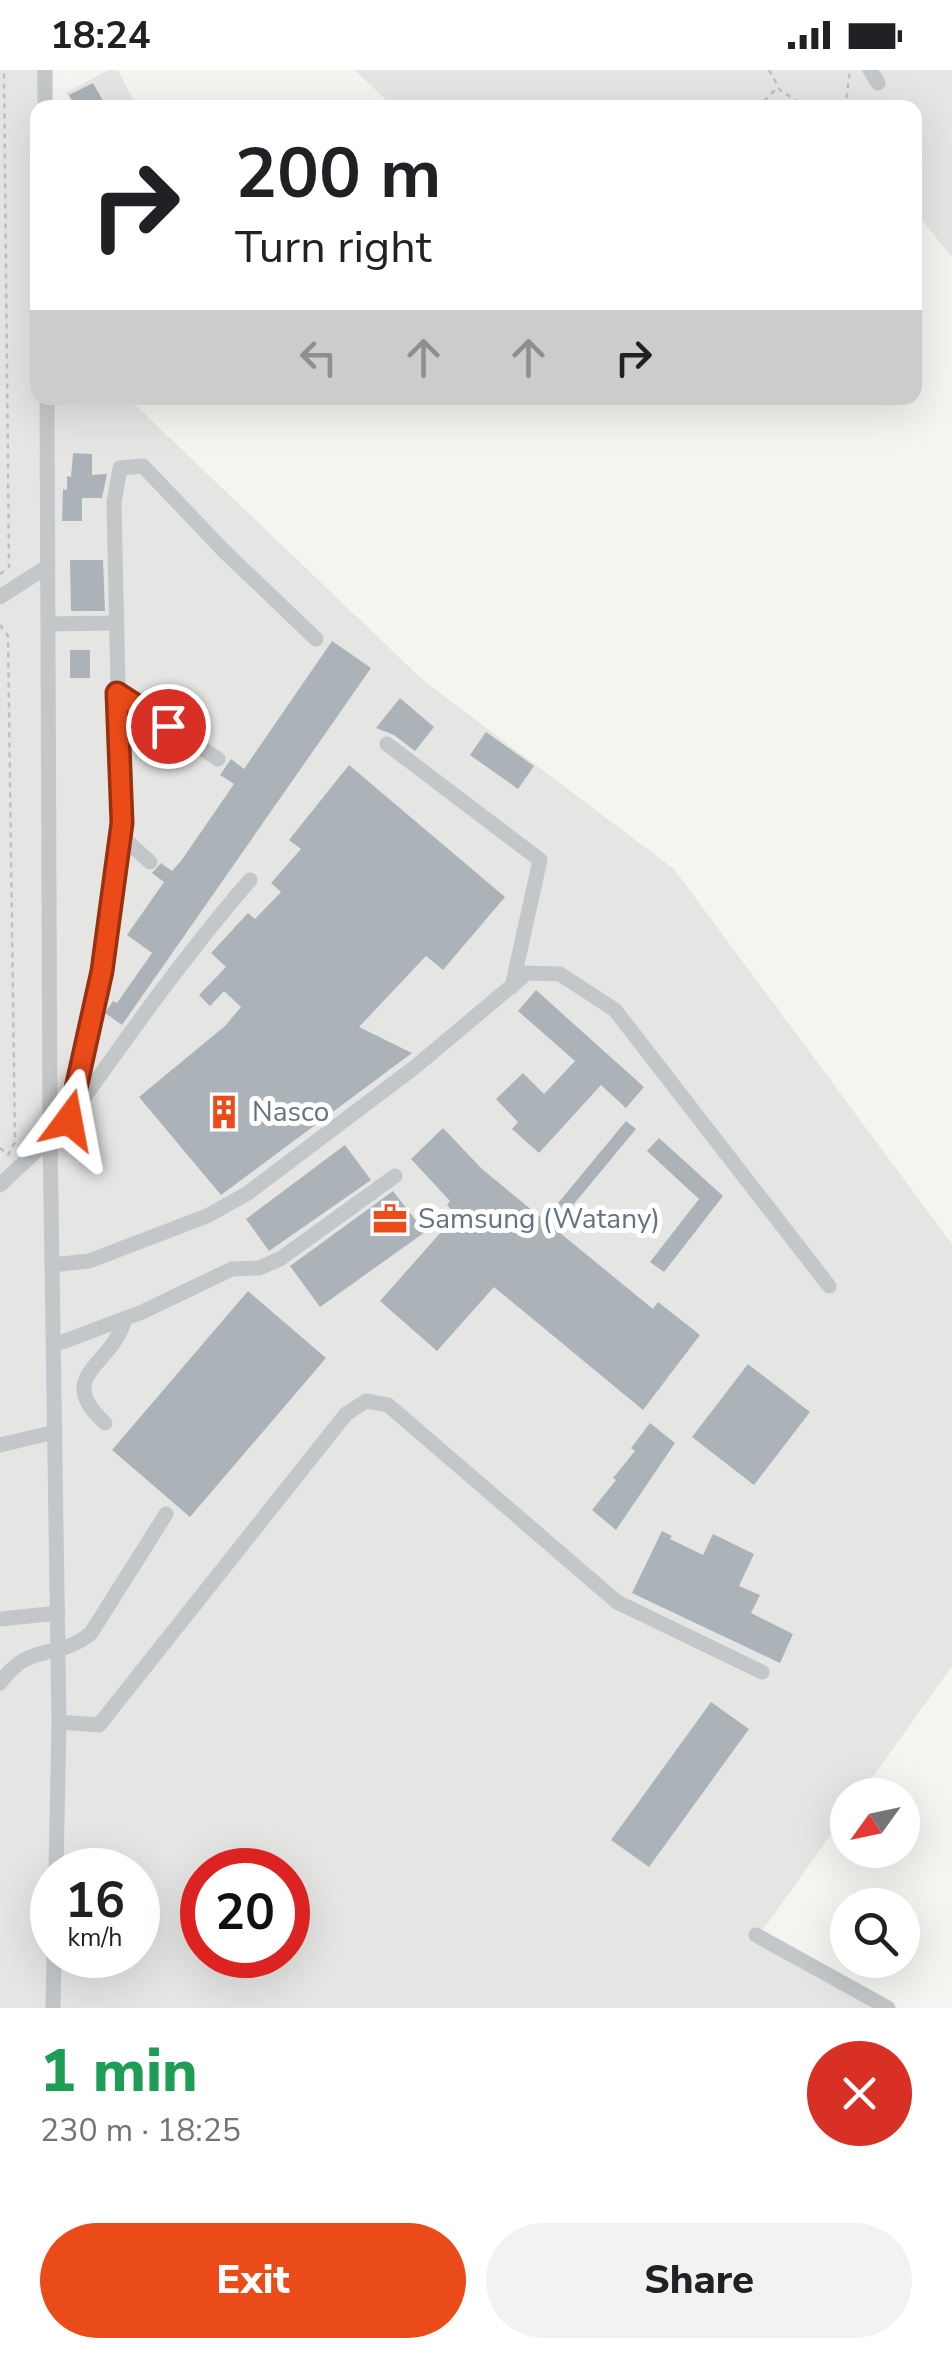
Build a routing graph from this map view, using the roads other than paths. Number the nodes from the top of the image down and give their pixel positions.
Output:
1 (45, 70) edge
2 (45, 100) edge
3 (47, 405) edge
4 (48, 566) junction
5 (0, 597) edge
6 (116, 622) junction
7 (48, 624) junction
8 (316, 639) dead end
9 (117, 693) junction
10 (387, 744) dead end
11 (218, 759) dead end
12 (120, 835) junction
13 (150, 862) dead end
14 (250, 880) dead end
15 (512, 986) junction
16 (69, 1120) junction
17 (50, 1135) junction
18 (395, 1176) dead end
19 (0, 1185) edge
20 (52, 1265) junction
21 (829, 1286) dead end
22 (125, 1318) junction
23 (54, 1346) junction
24 (105, 1423) dead end
25 (55, 1432) junction
26 (0, 1445) edge
27 (166, 1514) dead end
28 (58, 1613) junction
29 (0, 1618) edge
30 (58, 1651) junction
31 (762, 1672) dead end
32 (0, 1683) edge
33 (59, 1722) junction
34 (56, 1848) edge
35 (756, 1935) dead end
36 (54, 1978) edge
37 (53, 2008) edge
38 (888, 2008) edge

1 - 2 street
3 - 4 street
4 - 5 street
4 - 7 street
6 - 7 street
6 - 8 street
6 - 9 street
7 - 17 street
9 - 11 street
9 - 12 street
10 - 15 street
12 - 13 street
12 - 16 street
14 - 16 street
15 - 20 street
15 - 21 street
16 - 17 street
17 - 19 street
17 - 20 street
18 - 22 street
20 - 23 street
22 - 23 street
22 - 24 street
23 - 25 street
25 - 26 street
25 - 28 street
27 - 30 street
28 - 29 street
28 - 30 street
30 - 32 street
30 - 33 street
31 - 33 street
33 - 34 street
35 - 38 street
36 - 37 street

